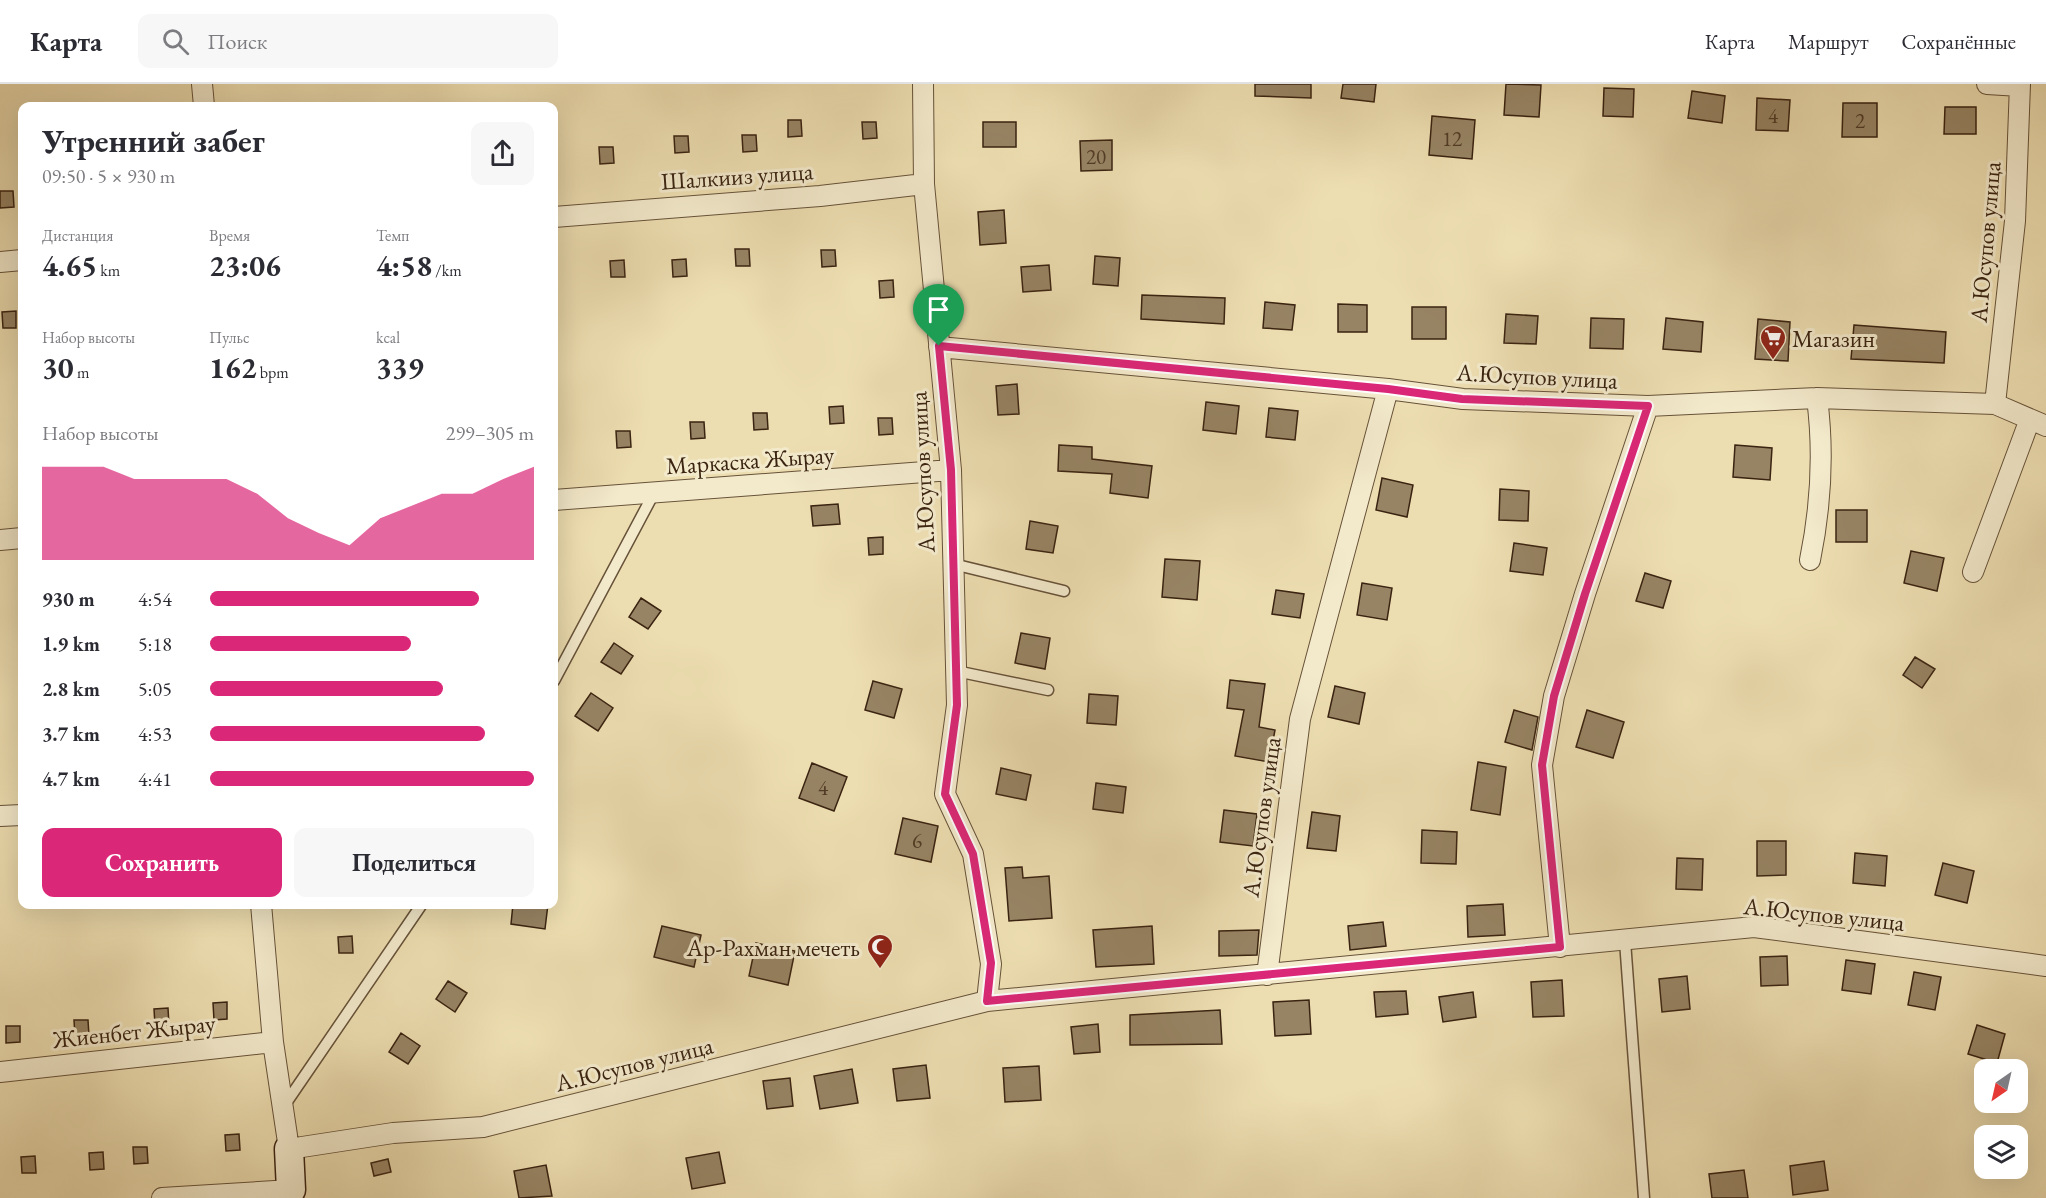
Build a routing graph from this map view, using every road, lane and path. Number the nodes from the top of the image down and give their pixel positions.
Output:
1 (202, 84) edge
2 (923, 84) edge
3 (1987, 84) edge
4 (2020, 85) edge
5 (204, 102) edge
6 (924, 184) junction
7 (558, 217) edge
8 (18, 260) edge
9 (0, 262) edge
10 (939, 346) junction
11 (1388, 389) junction
12 (1817, 398) junction
13 (1995, 404) junction
14 (1648, 406) junction
15 (2038, 422) edge
16 (951, 470) junction
17 (654, 493) junction
18 (558, 500) edge
19 (18, 538) edge
20 (0, 540) edge
21 (1810, 560) dead end
22 (953, 564) junction
23 (1972, 572) dead end
24 (1064, 591) dead end
25 (956, 671) junction
26 (558, 673) edge
27 (1048, 690) dead end
28 (18, 814) edge
29 (0, 816) edge
30 (261, 909) edge
31 (419, 909) edge
32 (1625, 941) junction
33 (1560, 947) junction
34 (2046, 966) edge
35 (1267, 975) junction
36 (987, 1001) junction
37 (273, 1042) junction
38 (0, 1072) edge
39 (284, 1106) junction
40 (289, 1149) junction
41 (291, 1194) edge
42 (162, 1198) edge
43 (1644, 1198) edge

1 - 5 street
2 - 6 street
3 - 4 street
4 - 13 street, А.Юсупов улица
6 - 7 street, Шалкииз улица
6 - 10 street
8 - 9 street
10 - 11 street, А.Юсупов улица
10 - 16 street, А.Юсупов улица
11 - 14 street, А.Юсупов улица
11 - 35 street, А.Юсупов улица
12 - 13 street, А.Юсупов улица
12 - 14 street, А.Юсупов улица
12 - 21 street
13 - 15 street, А.Юсупов улица
14 - 33 street, А.Юсупов улица
15 - 23 street, А.Юсупов улица
16 - 17 street, Маркаска Жырау
16 - 22 street, А.Юсупов улица
17 - 18 street, Маркаска Жырау
17 - 26 lane
19 - 20 street
22 - 24 lane
22 - 25 street, А.Юсупов улица
25 - 27 lane
25 - 36 street, А.Юсупов улица
28 - 29 street
30 - 37 street
31 - 39 lane
32 - 33 street, А.Юсупов улица
32 - 34 street, А.Юсупов улица
32 - 43 lane
33 - 35 street, А.Юсупов улица
35 - 36 street, А.Юсупов улица
36 - 40 street, А.Юсупов улица
37 - 38 street, Жиенбет Жырау
37 - 39 street
39 - 40 street
40 - 41 street
41 - 42 street

